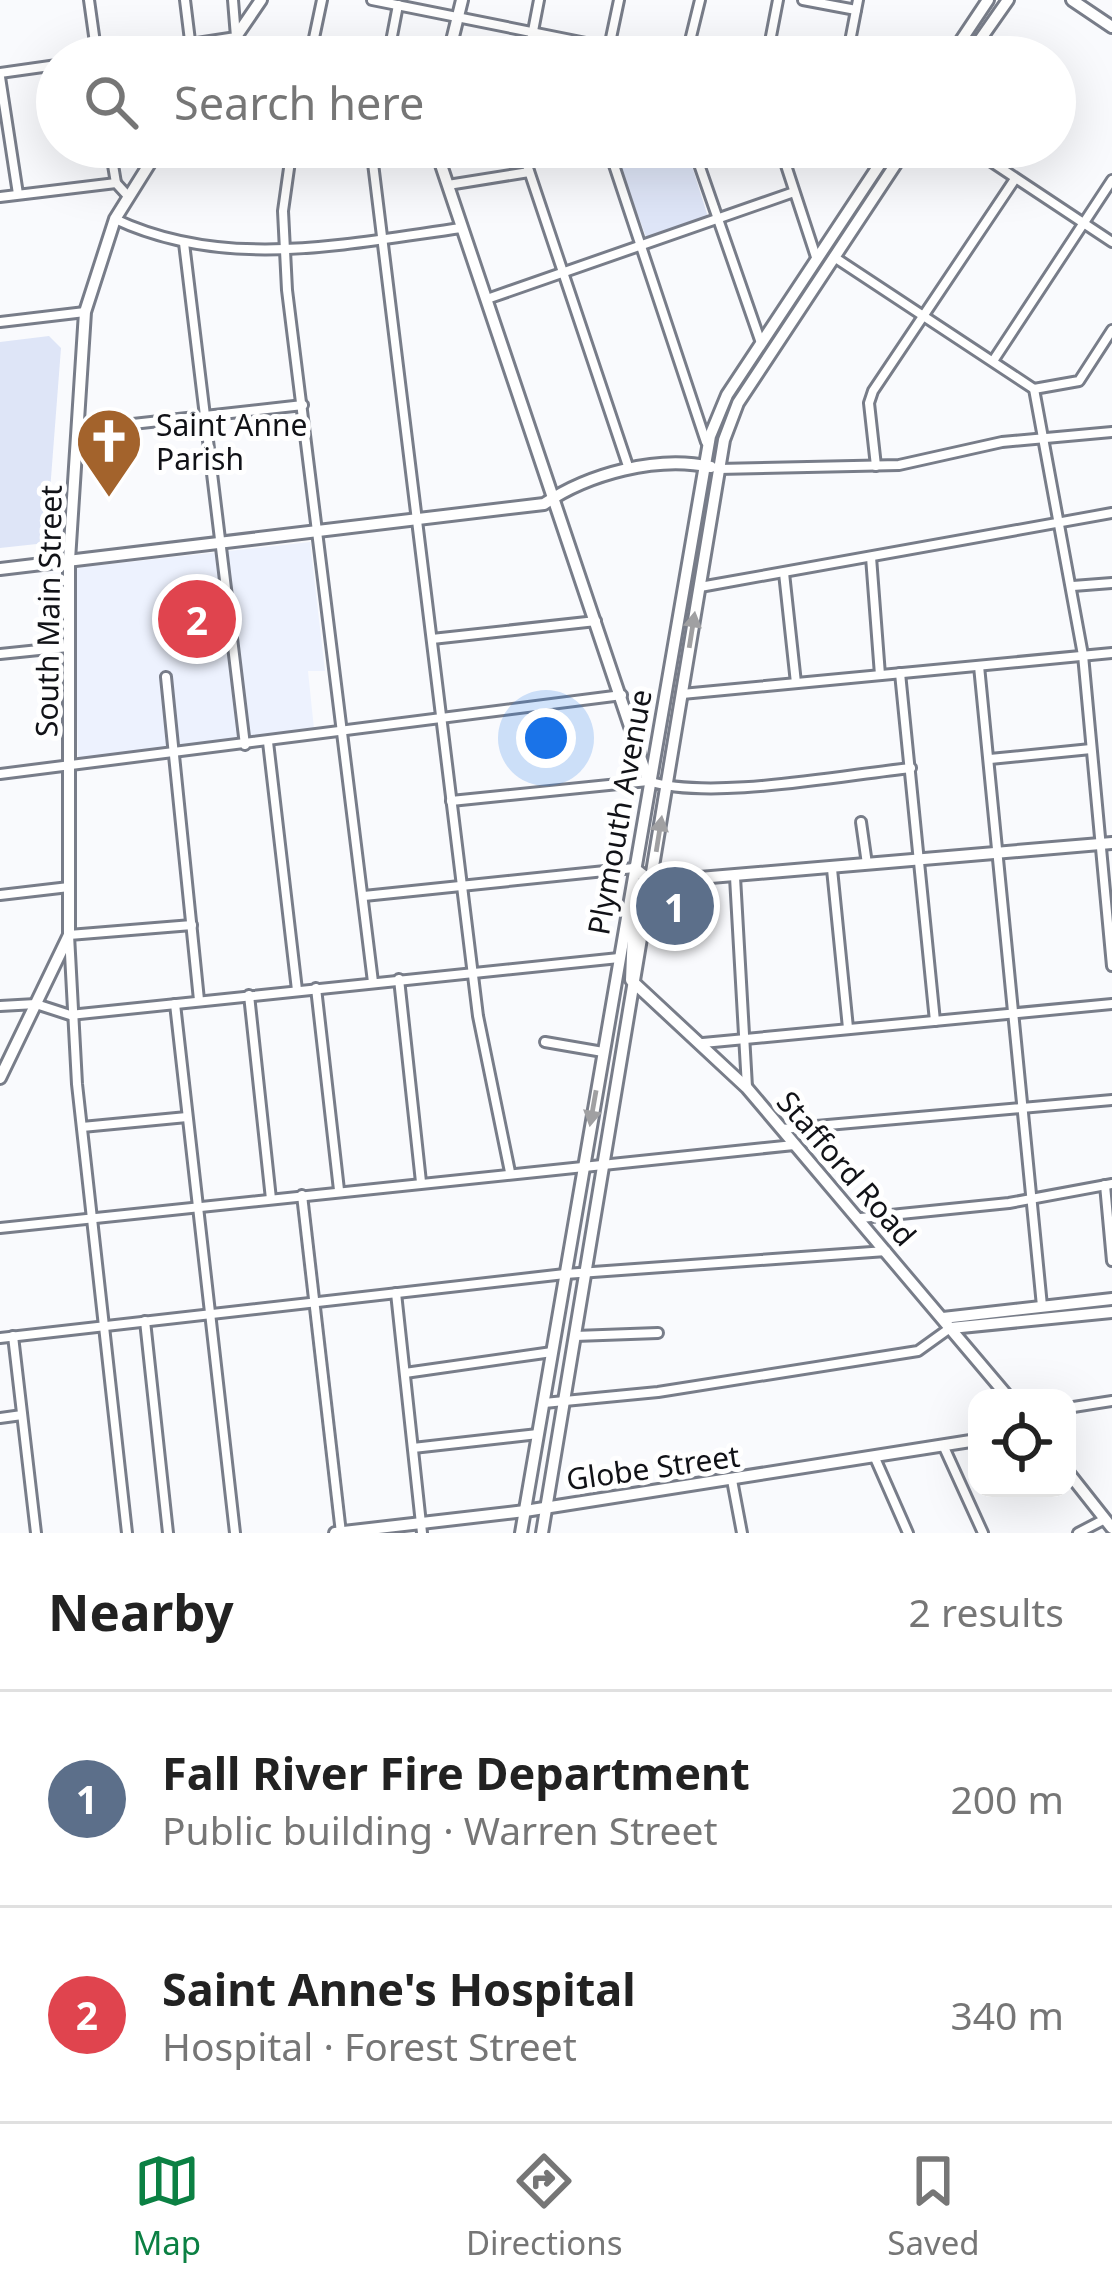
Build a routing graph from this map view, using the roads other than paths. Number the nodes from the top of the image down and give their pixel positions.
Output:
1 (88, 0) edge
2 (184, 0) edge
3 (233, 0) edge
4 (261, 0) edge
5 (322, 0) edge
6 (372, 0) edge
7 (462, 0) edge
8 (539, 0) edge
9 (619, 0) edge
10 (700, 0) edge
11 (778, 0) edge
12 (803, 0) edge
13 (988, 0) edge
14 (1008, 0) edge
15 (1072, 0) edge
16 (398, 5) junction
17 (857, 5) edge
18 (458, 16) junction
19 (1112, 26) edge
20 (533, 32) junction
21 (96, 36) edge
22 (190, 36) edge
23 (236, 36) edge
24 (237, 36) edge
25 (314, 36) edge
26 (392, 36) edge
27 (453, 36) edge
28 (532, 36) edge
29 (548, 36) edge
30 (611, 36) edge
31 (691, 36) edge
32 (771, 36) edge
33 (851, 36) edge
34 (964, 36) edge
35 (983, 36) edge
36 (36, 68) edge
37 (0, 75) edge
38 (114, 168) edge
39 (146, 168) edge
40 (289, 168) edge
41 (374, 168) edge
42 (442, 168) edge
43 (529, 168) edge
44 (615, 168) edge
45 (700, 168) edge
46 (787, 168) edge
47 (894, 168) edge
48 (1000, 168) edge
49 (876, 169) edge
50 (530, 172) junction
51 (1015, 178) junction
52 (1112, 180) edge
53 (116, 183) junction
54 (448, 185) junction
55 (794, 192) junction
56 (18, 194) junction
57 (127, 195) junction
58 (0, 197) edge
59 (718, 218) junction
60 (115, 219) junction
61 (1083, 224) junction
62 (463, 227) junction
63 (385, 239) junction
64 (1112, 242) edge
65 (184, 243) junction
66 (642, 244) junction
67 (284, 250) junction
68 (834, 257) junction
69 (817, 259) junction
70 (565, 271) junction
71 (487, 299) junction
72 (85, 312) junction
73 (924, 315) junction
74 (0, 322) edge
75 (1112, 330) edge
76 (761, 343) junction
77 (993, 361) junction
78 (1034, 389) junction
79 (303, 405) junction
80 (206, 416) junction
81 (79, 430) junction
82 (1112, 432) edge
83 (1042, 438) junction
84 (708, 447) junction
85 (704, 465) junction
86 (876, 466) junction
87 (718, 469) junction
88 (630, 470) junction
89 (553, 497) junction
90 (1112, 513) edge
91 (1060, 520) junction
92 (416, 521) junction
93 (316, 531) junction
94 (223, 543) junction
95 (872, 557) junction
96 (69, 560) junction
97 (0, 569) edge
98 (784, 573) junction
99 (1112, 583) edge
100 (1073, 586) junction
101 (699, 588) junction
102 (597, 621) junction
103 (431, 639) junction
104 (68, 647) junction
105 (1112, 653) edge
106 (0, 655) edge
107 (1083, 656) junction
108 (979, 665) junction
109 (900, 673) junction
110 (880, 675) junction
111 (166, 677) dead end
112 (796, 683) junction
113 (682, 694) junction
114 (622, 695) junction
115 (441, 721) junction
116 (343, 733) junction
117 (268, 742) junction
118 (245, 745) junction
119 (1091, 749) junction
120 (172, 752) junction
121 (989, 759) junction
122 (69, 766) junction
123 (910, 769) junction
124 (0, 774) edge
125 (648, 781) junction
126 (667, 787) junction
127 (451, 801) junction
128 (861, 822) dead end
129 (1106, 844) edge
130 (999, 854) junction
131 (920, 861) junction
132 (867, 866) junction
133 (634, 868) junction
134 (832, 868) junction
135 (734, 877) junction
136 (652, 882) junction
137 (462, 885) junction
138 (69, 887) junction
139 (0, 895) edge
140 (364, 896) junction
141 (191, 925) junction
142 (69, 935) junction
143 (619, 958) junction
144 (1112, 966) edge
145 (472, 971) junction
146 (399, 979) junction
147 (374, 982) junction
148 (635, 982) junction
149 (316, 988) junction
150 (297, 990) junction
151 (249, 995) junction
152 (199, 1000) junction
153 (36, 1004) junction
154 (175, 1004) junction
155 (1112, 1004) edge
156 (0, 1006) edge
157 (1011, 1014) junction
158 (70, 1015) junction
159 (935, 1021) junction
160 (848, 1028) junction
161 (747, 1036) junction
162 (545, 1042) dead end
163 (703, 1043) junction
164 (603, 1052) junction
165 (0, 1078) edge
166 (747, 1088) junction
167 (1112, 1100) edge
168 (1023, 1108) junction
169 (187, 1117) junction
170 (82, 1127) junction
171 (782, 1129) junction
172 (795, 1145) junction
173 (605, 1161) junction
174 (584, 1164) junction
175 (510, 1172) junction
176 (421, 1182) junction
177 (1108, 1184) edge
178 (339, 1190) junction
179 (302, 1196) junction
180 (1032, 1196) junction
181 (271, 1199) junction
182 (200, 1206) junction
183 (92, 1218) junction
184 (861, 1218) junction
185 (0, 1228) edge
186 (887, 1251) junction
187 (1112, 1261) edge
188 (565, 1274) junction
189 (586, 1274) junction
190 (396, 1293) junction
191 (1112, 1299) edge
192 (315, 1302) junction
193 (1042, 1306) junction
194 (1112, 1312) edge
195 (212, 1314) junction
196 (145, 1321) junction
197 (947, 1323) junction
198 (105, 1326) junction
199 (658, 1333) dead end
200 (13, 1336) junction
201 (575, 1336) junction
202 (0, 1338) edge
203 (552, 1352) junction
204 (405, 1373) junction
205 (1002, 1389) edge
206 (1112, 1401) edge
207 (543, 1402) junction
208 (564, 1402) junction
209 (1076, 1407) edge
210 (22, 1415) junction
211 (0, 1418) edge
212 (538, 1434) junction
213 (968, 1441) edge
214 (943, 1445) junction
215 (413, 1448) junction
216 (875, 1458) junction
217 (732, 1480) junction
218 (1076, 1482) edge
219 (547, 1507) junction
220 (525, 1511) junction
221 (1109, 1524) edge
222 (422, 1528) edge
223 (36, 1533) edge
224 (127, 1533) edge
225 (168, 1533) edge
226 (235, 1533) edge
227 (339, 1533) edge
228 (521, 1533) edge
229 (542, 1533) edge
230 (742, 1533) edge
231 (908, 1533) edge
232 (982, 1533) edge
233 (1078, 1533) edge

1 - 21 street
2 - 22 street
3 - 23 street
4 - 24 main road
5 - 25 street
6 - 16 street
7 - 18 main road
8 - 20 street
9 - 30 street
10 - 31 street
11 - 32 street
12 - 17 street
13 - 34 main road
14 - 35 main road
15 - 19 main road
16 - 18 street
16 - 26 street
17 - 33 street
18 - 20 street
18 - 27 main road
20 - 28 street
20 - 29 street
36 - 37 street
37 - 56 street
38 - 53 street
39 - 57 main road, South Main Street
40 - 67 street
41 - 63 street
42 - 54 main road
43 - 50 street
44 - 66 street
45 - 59 street
46 - 55 street
47 - 68 main road, Plymouth Avenue
48 - 51 street
49 - 69 main road, Plymouth Avenue
50 - 54 street
50 - 70 street
51 - 61 street
51 - 73 street
52 - 61 street
53 - 56 street
53 - 57 street
54 - 62 main road
55 - 59 street
55 - 69 street
56 - 58 street
57 - 60 main road, South Main Street
59 - 66 street
59 - 76 street
60 - 65 street
60 - 72 main road, South Main Street
61 - 64 street
61 - 77 street
62 - 63 street
62 - 71 main road
63 - 67 street
63 - 92 street
65 - 67 street
65 - 80 street
66 - 70 street
66 - 84 street
67 - 79 street
68 - 73 street
68 - 87 main road, Plymouth Avenue
69 - 76 main road, Plymouth Avenue
70 - 71 street
70 - 88 street
71 - 89 main road
72 - 74 street
72 - 81 main road, South Main Street
73 - 77 street
73 - 86 street
75 - 78 street
76 - 84 main road, Plymouth Avenue
77 - 78 street
78 - 83 street
79 - 80 street
79 - 93 street
80 - 81 street
80 - 94 street
81 - 96 main road, South Main Street
82 - 83 street
83 - 86 street
83 - 91 street
84 - 85 main road, Plymouth Avenue
85 - 87 main road
85 - 88 main road
85 - 125 main road, Plymouth Avenue
86 - 87 street
87 - 101 main road, Plymouth Avenue
88 - 89 main road
89 - 92 main road
89 - 102 main road
90 - 91 street
91 - 95 street
91 - 100 street
92 - 93 main road
92 - 103 street
93 - 94 main road
93 - 116 street
94 - 96 main road
94 - 118 street
95 - 98 street
95 - 110 street
96 - 97 main road
96 - 104 main road, South Main Street
98 - 101 street
98 - 112 street
99 - 100 street
100 - 107 street
113 -> 101 main road, Plymouth Avenue
102 - 103 street
102 - 114 main road
103 - 115 street
104 - 106 street
104 - 122 main road, South Main Street
105 - 107 street
107 - 108 street
107 - 119 street
108 - 109 street
108 - 121 street
109 - 110 street
109 - 123 street
110 - 112 street
111 - 120 street
112 - 113 street
113 - 126 main road, Plymouth Avenue
114 - 115 street
114 - 125 main road
115 - 116 street
115 - 127 street
116 - 117 street
116 - 140 street
117 - 118 street
117 - 150 street
118 - 120 street
119 - 121 street
119 - 129 street
120 - 122 street
120 - 141 street
121 - 130 street
122 - 124 street
122 - 138 main road, South Main Street
123 - 126 street
123 - 131 street
125 - 126 street
125 - 127 street
125 - 133 main road, Plymouth Avenue
136 -> 126 main road, Plymouth Avenue
127 - 137 street
128 - 132 street
129 - 130 main road
129 - 144 street
130 - 131 main road
130 - 157 street
131 - 132 main road
131 - 159 street
132 - 134 main road
133 - 136 main road
133 - 137 street
133 - 143 main road, Plymouth Avenue
133 - 148 main road
134 - 135 main road
134 - 160 street
135 - 136 main road
135 - 161 street
136 - 148 main road, Plymouth Avenue
137 - 140 street
137 - 145 street
138 - 139 street
138 - 142 main road, South Main Street
140 - 147 street
141 - 142 street
141 - 152 street
142 - 153 main road, South Main Street
142 - 158 street
143 - 145 street
143 - 164 main road, Plymouth Avenue
145 - 146 street
145 - 175 street
146 - 147 street
146 - 176 street
147 - 149 street
148 - 163 main road, Stafford Road
148 - 173 main road, Plymouth Avenue
149 - 150 street
149 - 178 street
150 - 151 street
151 - 152 street
151 - 181 street
152 - 154 street
153 - 156 street
153 - 158 street
153 - 165 main road, South Main Street
154 - 158 street
154 - 169 street
155 - 157 street
157 - 159 street
157 - 168 street
158 - 170 street
159 - 160 street
160 - 161 street
161 - 163 street
161 - 166 street
162 - 164 street
163 - 166 main road, Stafford Road
164 -> 174 main road, Plymouth Avenue
166 - 171 main road, Stafford Road
167 - 168 street
168 - 171 street
168 - 180 street
169 - 170 street
169 - 182 street
170 - 183 street
171 - 172 main road, Stafford Road
172 - 173 street
172 - 184 main road, Stafford Road
173 - 174 street
173 - 189 main road, Plymouth Avenue
174 - 175 street
174 - 188 main road, Plymouth Avenue
175 - 176 street
176 - 178 street
177 - 180 street
177 - 187 street
178 - 179 street
179 - 181 street
179 - 192 street
180 - 184 street
180 - 193 street
181 - 182 street
182 - 183 street
182 - 195 street
183 - 185 street
183 - 198 street
184 - 186 main road, Stafford Road
186 - 189 street
186 - 197 main road, Stafford Road
188 - 189 street
188 - 190 street
188 - 203 main road, Plymouth Avenue
189 - 201 main road, Plymouth Avenue
190 - 192 street
190 - 204 street
191 - 193 main road
192 - 195 street
192 - 227 street
193 - 197 main road
194 - 197 main road
195 - 196 street
195 - 226 street
196 - 198 street
196 - 225 street
197 - 205 main road, Stafford Road
197 - 208 street
198 - 200 street
198 - 224 street
199 - 201 street
200 - 202 street
200 - 210 street
201 - 208 main road, Plymouth Avenue
203 - 204 street
203 - 207 main road, Plymouth Avenue
204 - 215 street
206 - 209 street
207 - 208 street
207 - 212 main road, Plymouth Avenue
208 - 219 main road, Plymouth Avenue
210 - 211 street
210 - 223 street
212 - 215 street
212 - 220 main road, Plymouth Avenue
213 - 214 main road, Globe Street
214 - 216 main road, Globe Street
214 - 232 street
215 - 222 street
216 - 217 main road, Globe Street
216 - 231 street
217 - 219 main road, Globe Street
217 - 230 street
218 - 221 main road
219 - 220 main road, Globe Street
219 - 229 main road, Plymouth Avenue
220 - 222 main road, Globe Street
220 - 228 main road, Plymouth Avenue
221 - 233 street
222 - 227 main road, Globe Street

